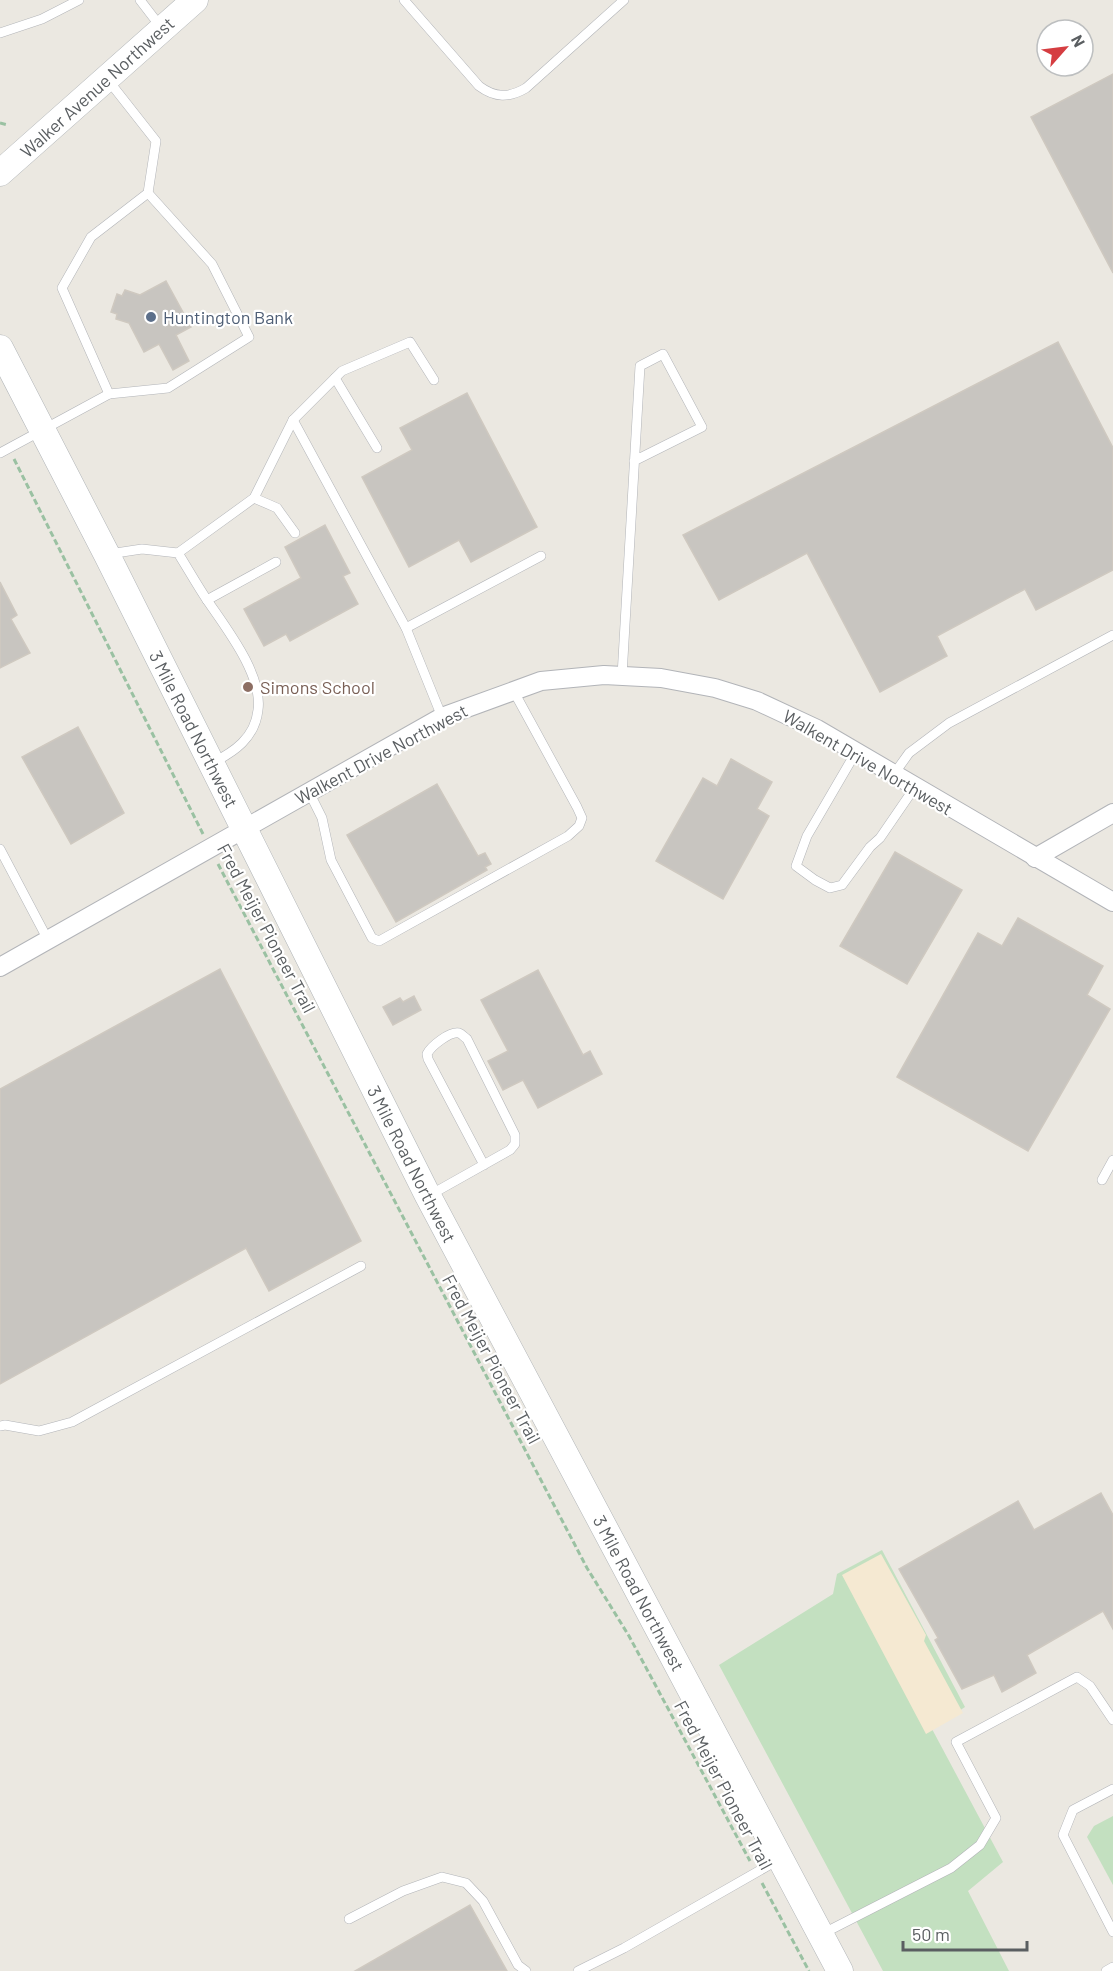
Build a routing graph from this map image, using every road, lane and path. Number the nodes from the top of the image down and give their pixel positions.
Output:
1 (79, 0) edge
2 (140, 0) edge
3 (195, 0) edge
4 (404, 0) edge
5 (624, 0) edge
6 (162, 29) junction
7 (0, 33) edge
8 (107, 78) junction
9 (0, 123) edge
10 (8, 125) dead end
11 (0, 173) edge
12 (148, 193) junction
13 (0, 348) edge
14 (335, 378) junction
15 (434, 380) dead end
16 (110, 394) junction
17 (293, 420) junction
18 (42, 430) junction
19 (377, 448) dead end
20 (4, 451) edge
21 (634, 461) junction
22 (254, 498) junction
23 (295, 533) dead end
24 (178, 553) junction
25 (106, 555) junction
26 (541, 556) dead end
27 (276, 562) dead end
28 (207, 600) junction
29 (406, 628) junction
30 (1113, 635) edge
31 (622, 676) junction
32 (513, 690) junction
33 (442, 717) junction
34 (856, 752) junction
35 (210, 763) junction
36 (894, 774) junction
37 (915, 787) junction
38 (309, 792) junction
39 (1113, 813) edge
40 (244, 828) junction
41 (210, 847) junction
42 (0, 849) edge
43 (1035, 858) junction
44 (1113, 902) edge
45 (48, 940) junction
46 (0, 967) edge
47 (1113, 1160) edge
48 (484, 1166) junction
49 (1102, 1180) dead end
50 (428, 1196) junction
51 (361, 1266) dead end
52 (0, 1426) edge
53 (1113, 1720) edge
54 (1113, 1789) edge
55 (781, 1858) junction
56 (756, 1872) junction
57 (349, 1919) dead end
58 (1113, 1932) edge
59 (821, 1935) junction
60 (1113, 1967) edge
61 (526, 1971) edge
62 (578, 1971) edge
63 (809, 1971) edge
64 (840, 1971) edge
65 (1106, 1971) edge

1 - 7 lane
2 - 6 lane
3 - 6 main road, Walker Avenue Northwest
4 - 5 lane
6 - 8 main road, Walker Avenue Northwest
8 - 11 main road, Walker Avenue Northwest
8 - 12 lane
9 - 10 path
12 - 16 lane
12 - 16 lane
13 - 18 main road, 3 Mile Road Northwest
14 - 15 lane
14 - 17 lane
14 - 19 lane
16 - 18 lane
17 - 22 lane
17 - 29 lane
18 - 20 lane
18 - 25 main road, 3 Mile Road Northwest
20 - 41 path, Fred Meijer Pioneer Trail
21 - 21 lane
21 - 31 lane
22 - 23 lane
22 - 24 lane
24 - 25 lane
24 - 28 lane
25 - 35 main road, 3 Mile Road Northwest
26 - 29 lane
27 - 28 lane
28 - 35 lane
29 - 33 lane
30 - 36 lane
31 - 32 street, Walkent Drive Northwest
31 - 34 street, Walkent Drive Northwest
32 - 33 street, Walkent Drive Northwest
32 - 38 lane
33 - 38 street, Walkent Drive Northwest
34 - 36 street, Walkent Drive Northwest
34 - 37 lane
35 - 40 main road, 3 Mile Road Northwest
36 - 37 street, Walkent Drive Northwest
37 - 43 street, Walkent Drive Northwest
38 - 40 street, Walkent Drive Northwest
39 - 43 street
40 - 41 street, Walkent Drive Northwest
40 - 50 main road, 3 Mile Road Northwest
41 - 45 street, Walkent Drive Northwest
41 - 56 path, Fred Meijer Pioneer Trail
42 - 45 lane
43 - 44 street, Walkent Drive Northwest
45 - 46 street, Walkent Drive Northwest
47 - 49 lane
48 - 48 lane
48 - 50 lane
50 - 55 main road, 3 Mile Road Northwest
51 - 52 lane
53 - 59 lane
54 - 58 lane
55 - 56 lane
55 - 59 main road, 3 Mile Road Northwest
56 - 62 lane
56 - 63 path, Fred Meijer Pioneer Trail
57 - 61 lane
59 - 64 main road, 3 Mile Road Northwest
60 - 65 lane

